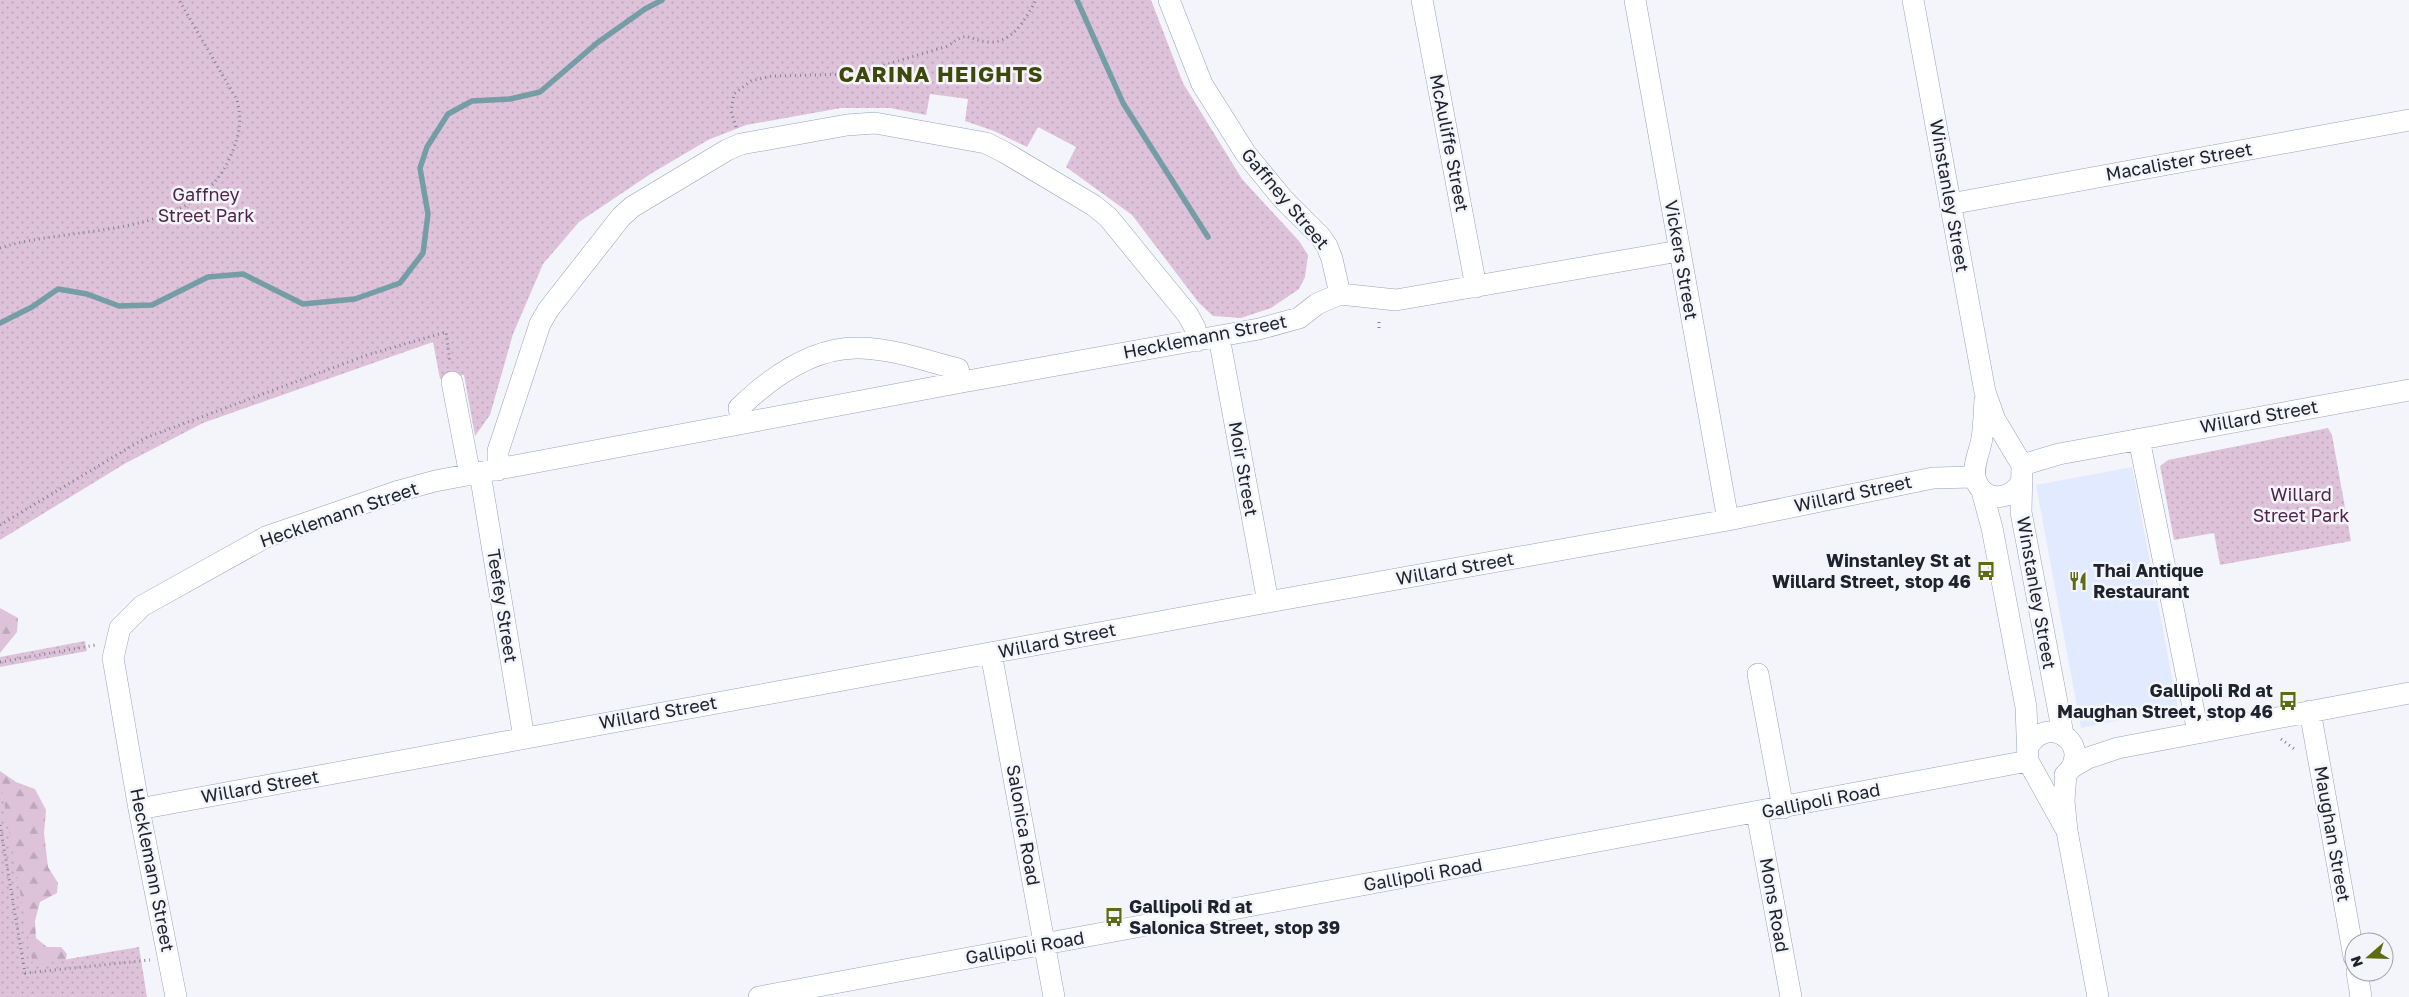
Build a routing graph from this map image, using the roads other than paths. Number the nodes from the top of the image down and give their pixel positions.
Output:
1 (1169, 0) edge
2 (1422, 0) edge
3 (1634, 0) edge
4 (1913, 0) edge
5 (2409, 120) edge
6 (1950, 204) junction
7 (1679, 251) junction
8 (1476, 287) junction
9 (1340, 294) junction
10 (1219, 337) junction
11 (1197, 341) junction
12 (452, 382) road end
13 (962, 382) junction
14 (2409, 390) edge
15 (1986, 392) junction
16 (742, 423) junction
17 (2139, 439) junction
18 (2019, 466) junction
19 (483, 473) junction
20 (1978, 476) junction
21 (1728, 520) junction
22 (1268, 602) junction
23 (991, 653) junction
24 (1758, 674) dead end
25 (2409, 693) edge
26 (2310, 711) junction
27 (2198, 732) junction
28 (2066, 737) junction
29 (524, 738) junction
30 (2118, 748) junction
31 (2031, 760) junction
32 (2068, 771) junction
33 (1783, 808) junction
34 (139, 809) junction
35 (1757, 813) junction
36 (2067, 831) junction
37 (2350, 932) edge
38 (1045, 945) junction
39 (2359, 982) edge
40 (176, 997) edge
41 (759, 997) edge
42 (1054, 997) edge
43 (1791, 997) edge
44 (2098, 997) edge
45 (2361, 997) edge

1 - 9 street, Gaffney Street
2 - 8 street, McAuliffe Street
3 - 7 street, Vickers Street
4 - 6 street, Winstanley Street
5 - 6 street, Macalister Street
6 - 15 street, Winstanley Street
7 - 8 street
7 - 21 street, Vickers Street
8 - 9 street
9 - 10 street, Hecklemann Street
10 - 11 street, Hecklemann Street
10 - 22 street, Moir Street
11 - 13 street, Hecklemann Street
11 - 19 street
12 - 19 street, Teefey Street
13 - 16 street, Hecklemann Street
13 - 16 street
14 - 17 street, Willard Street
15 - 18 street, Winstanley Street
15 - 20 street, Winstanley Street
16 - 19 street, Hecklemann Street
17 - 18 street, Willard Street
17 - 27 street
18 - 20 street
18 - 20 street, Winstanley Street
18 - 28 street, Winstanley Street
19 - 29 street, Teefey Street
19 - 34 street, Hecklemann Street
20 - 21 street, Willard Street
20 - 31 street, Winstanley Street
21 - 22 street, Willard Street
22 - 23 street, Willard Street
23 - 29 street, Willard Street
23 - 38 street, Salonica Road
24 - 33 street
25 - 26 street
26 - 27 street
26 - 37 street, Maughan Street
27 - 30 street
28 - 30 street
28 - 31 street
28 - 32 street, Winstanley Street
29 - 34 street, Willard Street
30 - 32 street
31 - 32 street
31 - 33 street, Gallipoli Road
31 - 36 street, Winstanley Street
32 - 36 street, Winstanley Street
33 - 35 street, Gallipoli Road
34 - 40 street, Hecklemann Street
35 - 38 street, Gallipoli Road
35 - 43 street, Mons Road
36 - 44 street, Winstanley Street
38 - 41 street, Gallipoli Road
38 - 42 street, Salonica Road
39 - 45 street

